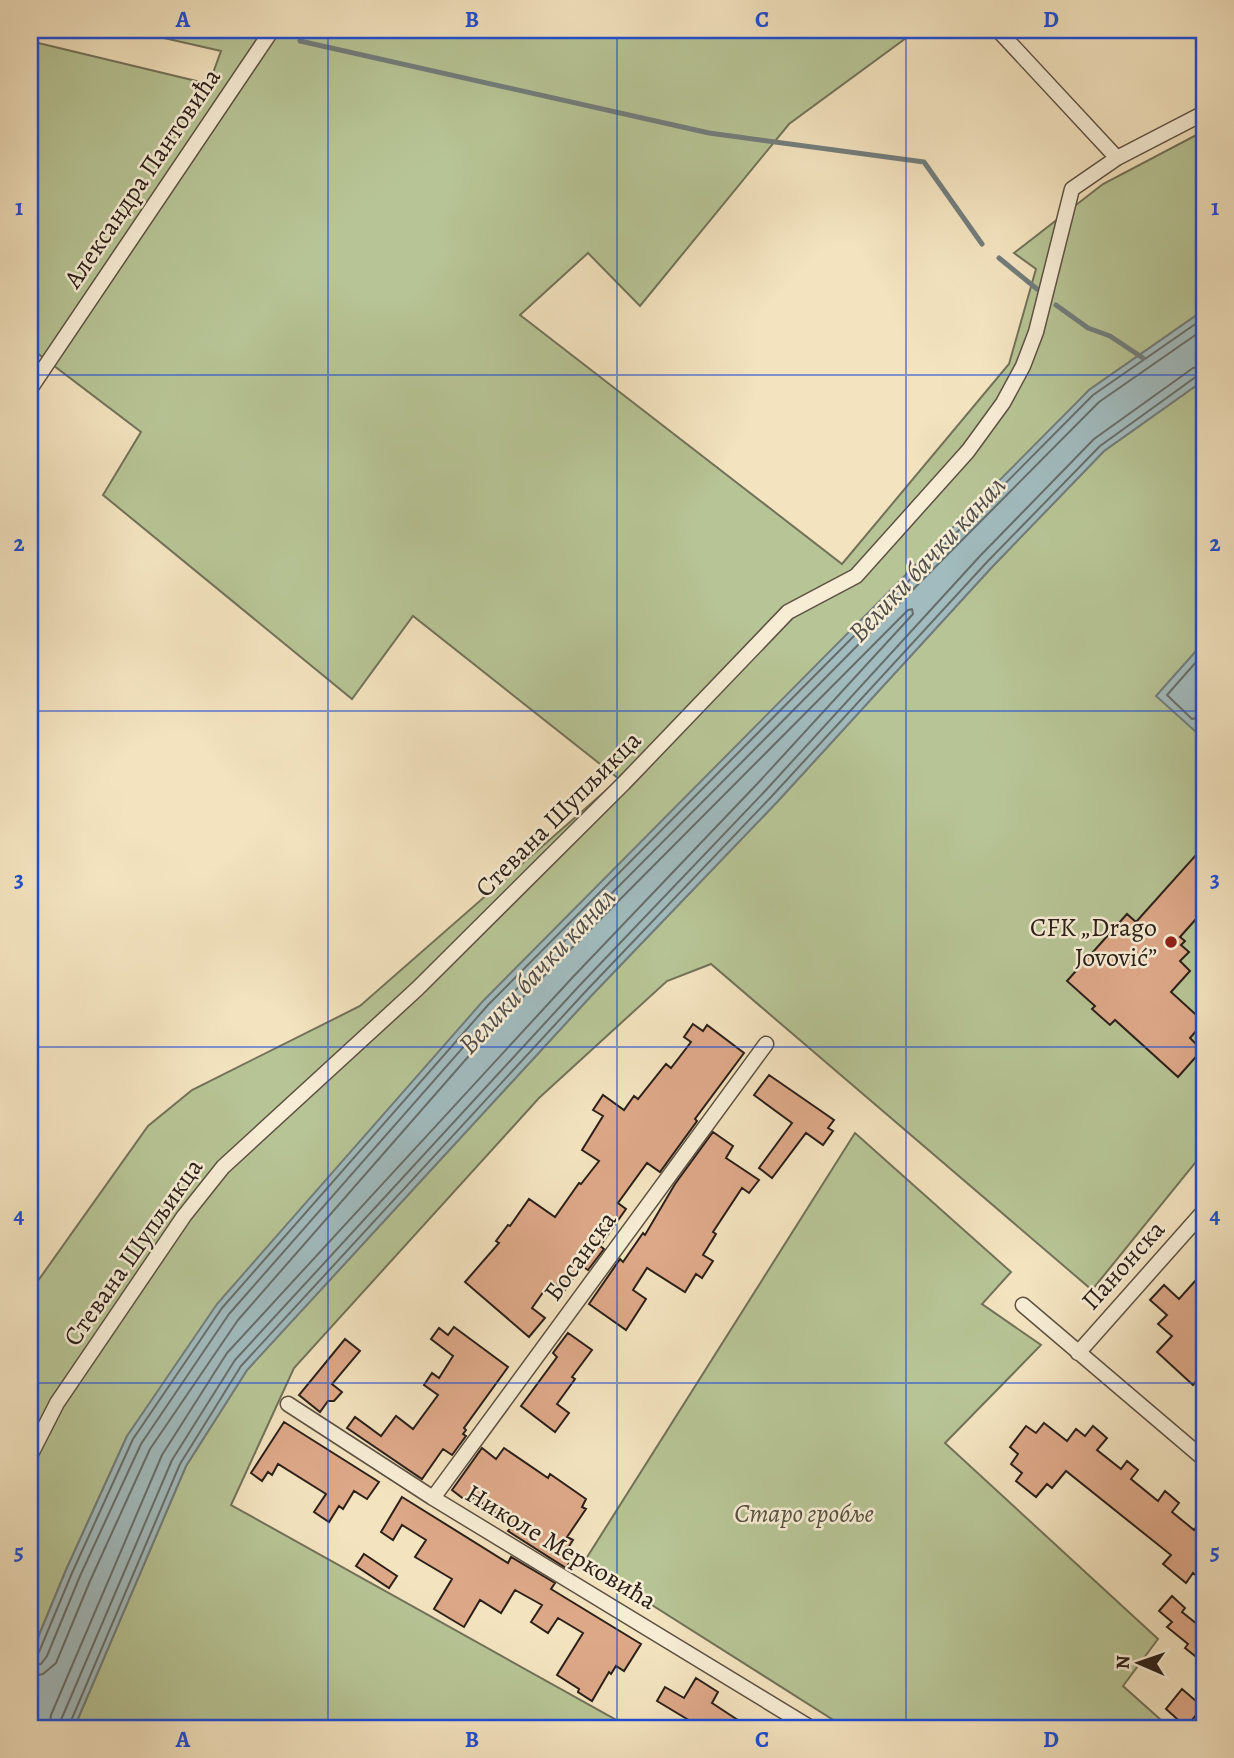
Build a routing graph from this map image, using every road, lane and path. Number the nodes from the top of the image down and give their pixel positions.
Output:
1 (272, 30) edge
2 (998, 30) edge
3 (1204, 113) edge
4 (1117, 158) junction
5 (30, 389) edge
6 (766, 1044) dead end
7 (1204, 1211) edge
8 (1023, 1306) dead end
9 (1078, 1353) junction
10 (288, 1404) dead end
11 (30, 1456) edge
12 (1204, 1459) edge
13 (433, 1498) junction
14 (811, 1728) edge

1 - 5 street, Александра Пантовића
2 - 4 street
3 - 4 street
4 - 11 street, Стевана Шупљикца
6 - 13 street, Босанска
7 - 9 street, Панонска
8 - 9 street
9 - 12 street
10 - 13 street, Николе Мерковића
13 - 14 street, Николе Мерковића

